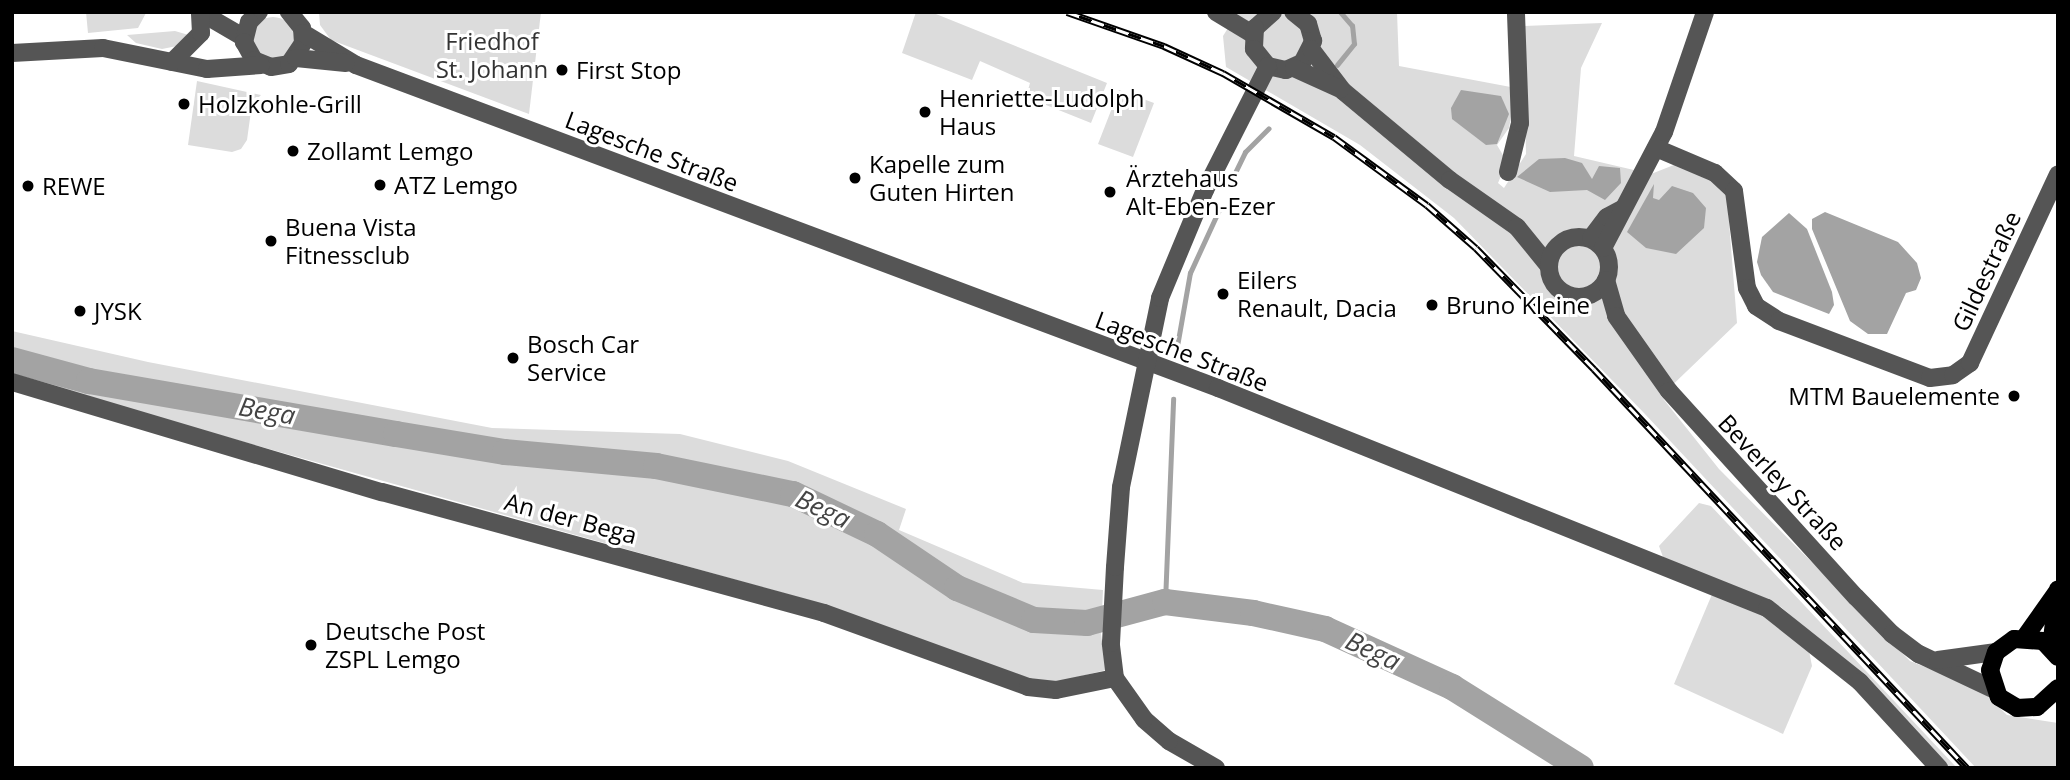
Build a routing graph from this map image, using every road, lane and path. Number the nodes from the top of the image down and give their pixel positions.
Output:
1 (200, 12) edge
2 (1216, 12) edge
3 (1293, 12) edge
4 (1516, 12) edge
5 (1704, 12) edge
6 (252, 13) edge
7 (292, 13) edge
8 (1266, 13) edge
9 (303, 33) junction
10 (1254, 35) junction
11 (243, 39) junction
12 (1311, 49) junction
13 (12, 53) edge
14 (296, 58) junction
15 (173, 62) junction
16 (261, 65) junction
17 (356, 65) junction
18 (1268, 66) junction
19 (195, 67) junction
20 (1294, 68) junction
21 (1343, 91) junction
22 (1656, 148) junction
23 (1508, 172) dead end
24 (2057, 180) edge
25 (1517, 227) junction
26 (1562, 241) junction
27 (1597, 243) junction
28 (1548, 265) junction
29 (1606, 280) junction
30 (1583, 297) junction
31 (1616, 316) junction
32 (1147, 363) junction
33 (12, 382) edge
34 (2057, 591) edge
35 (2025, 637) junction
36 (1996, 652) junction
37 (2054, 652) edge
38 (1936, 661) junction
39 (1115, 678) junction
40 (2058, 688) edge
41 (1993, 689) junction
42 (2037, 707) junction
43 (2058, 712) edge
44 (1216, 768) edge
45 (1939, 768) edge

1 - 11 street
1 - 15 street
2 - 10 street
3 - 12 street
4 - 23 street
5 - 22 street
6 - 11 street
7 - 9 street
8 - 10 street
9 - 14 street
9 - 17 street, Lagesche Straße
10 - 18 street
11 - 16 street
11 - 19 street
12 - 20 street
12 - 21 street
13 - 15 street, Lagesche Straße
14 - 16 street, Lagesche Straße
14 - 17 street, Lagesche Straße
15 - 19 street, Lagesche Straße
16 - 19 street, Lagesche Straße
17 - 32 street, Lagesche Straße
18 - 20 street
18 - 32 street
20 - 21 street
21 - 25 street
22 - 24 street, Gildestraße
22 - 27 street
25 - 26 street
25 - 28 street
26 - 27 street
26 - 28 street
27 - 29 street
28 - 30 street
29 - 30 street
29 - 31 street
30 - 31 street
31 - 38 street, Beverley Straße
32 - 39 street
32 - 45 street, Lagesche Straße
33 - 39 street, An der Bega
34 - 35 main road
34 - 37 main road
35 - 36 main road
35 - 37 main road
36 - 38 street
36 - 41 main road
38 - 41 street, Beverley Straße
39 - 44 street
40 - 42 main road
41 - 42 main road
42 - 43 main road

